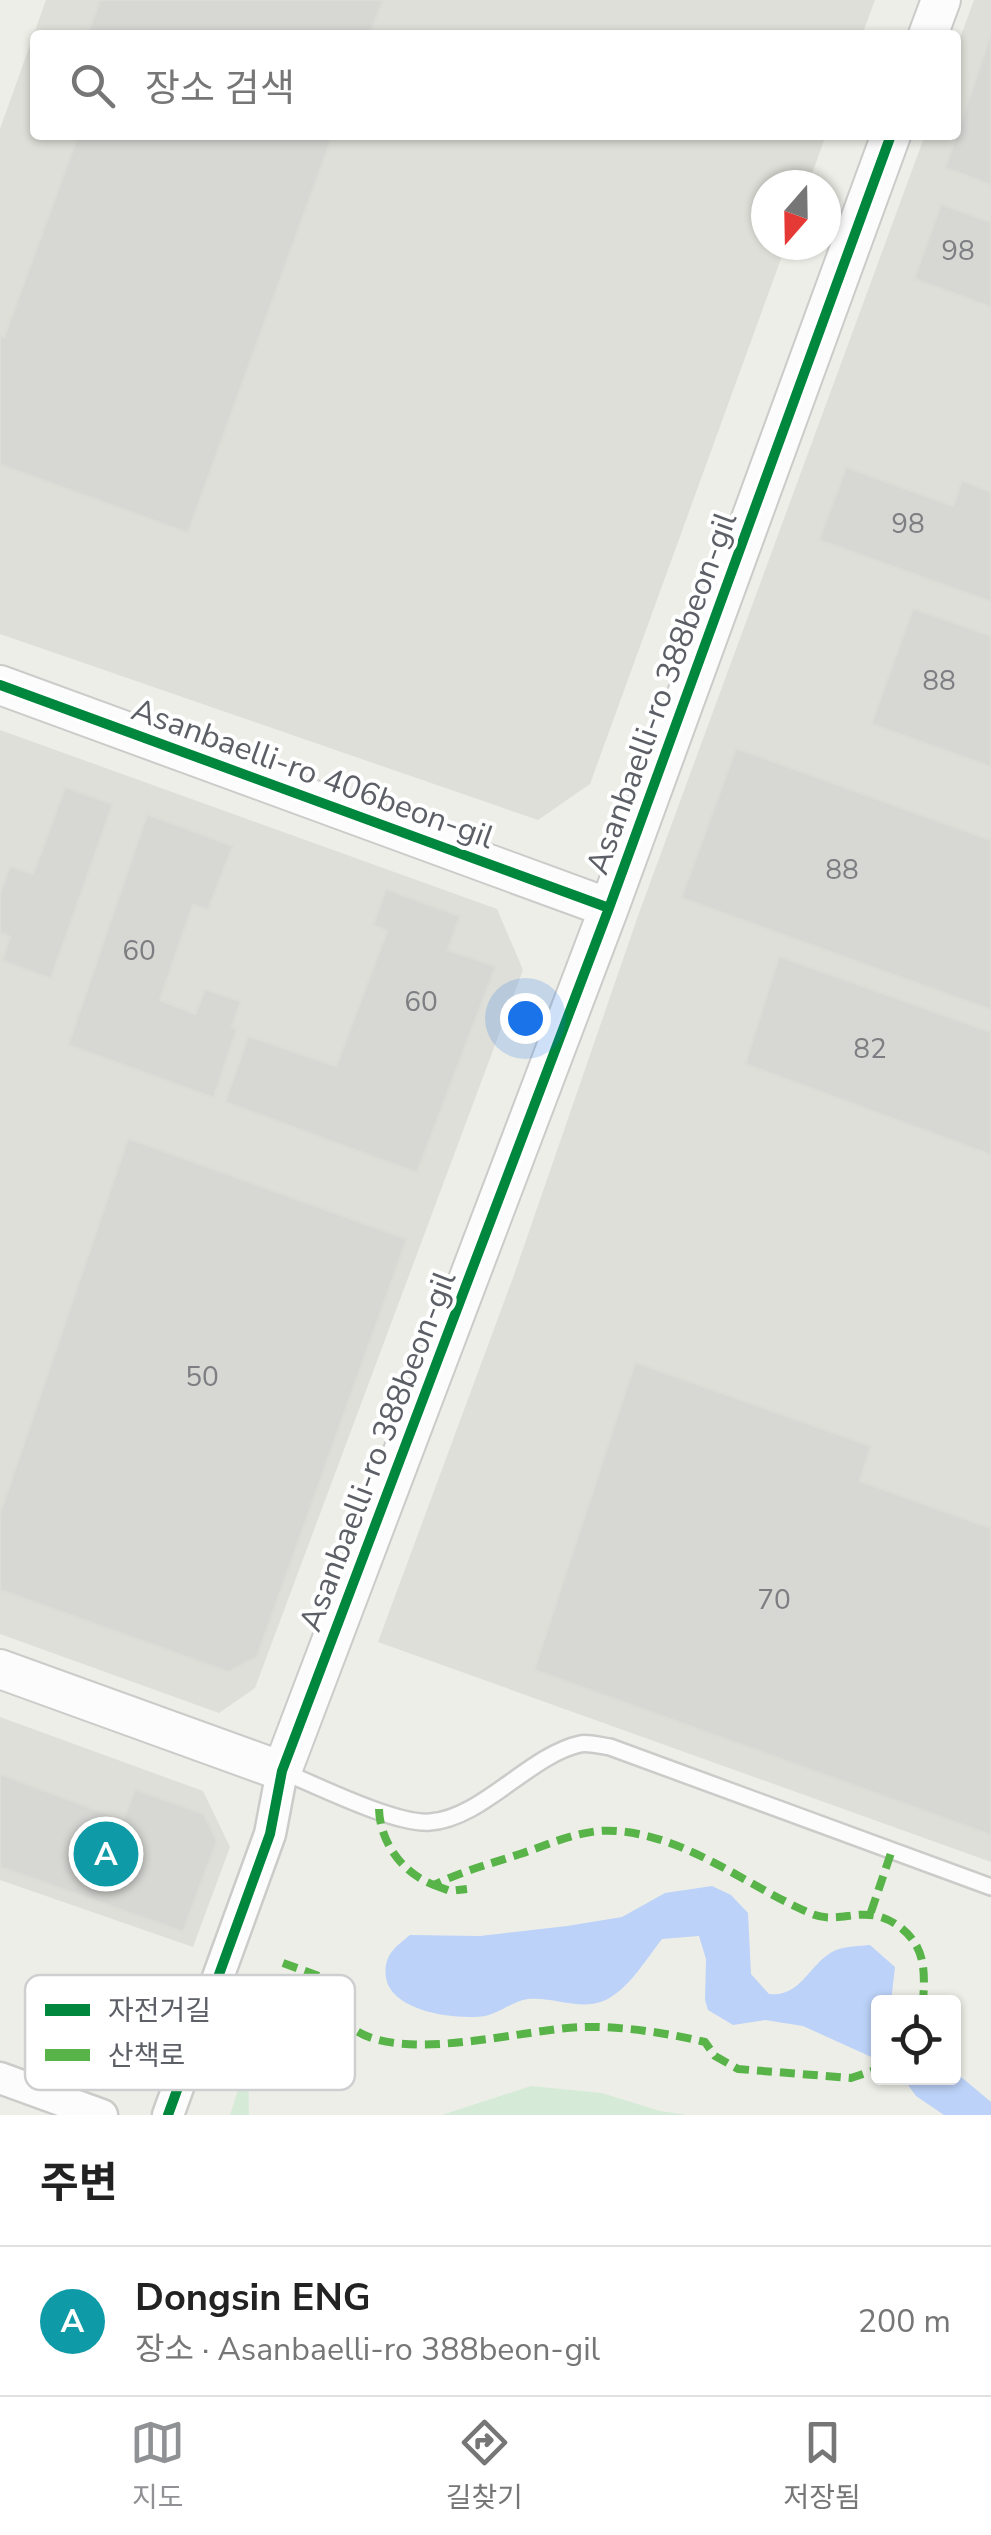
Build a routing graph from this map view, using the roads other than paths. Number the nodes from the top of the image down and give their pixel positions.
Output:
1 (941, 0) edge
2 (930, 30) edge
3 (889, 140) edge
4 (0, 685) edge
5 (609, 908) junction
6 (0, 1669) edge
7 (282, 1771) junction
8 (991, 1887) edge
9 (219, 1975) edge
10 (0, 2078) edge
11 (25, 2087) edge
12 (33, 2090) edge
13 (177, 2090) edge
14 (102, 2115) edge
15 (168, 2115) edge

1 - 2 street
3 - 5 street, Asanbaelli-ro 388beon-gil
4 - 5 street, Asanbaelli-ro 406beon-gil
5 - 7 street, Asanbaelli-ro 388beon-gil
6 - 7 street
7 - 8 lane
7 - 9 street
10 - 11 street
12 - 14 street
13 - 15 street

